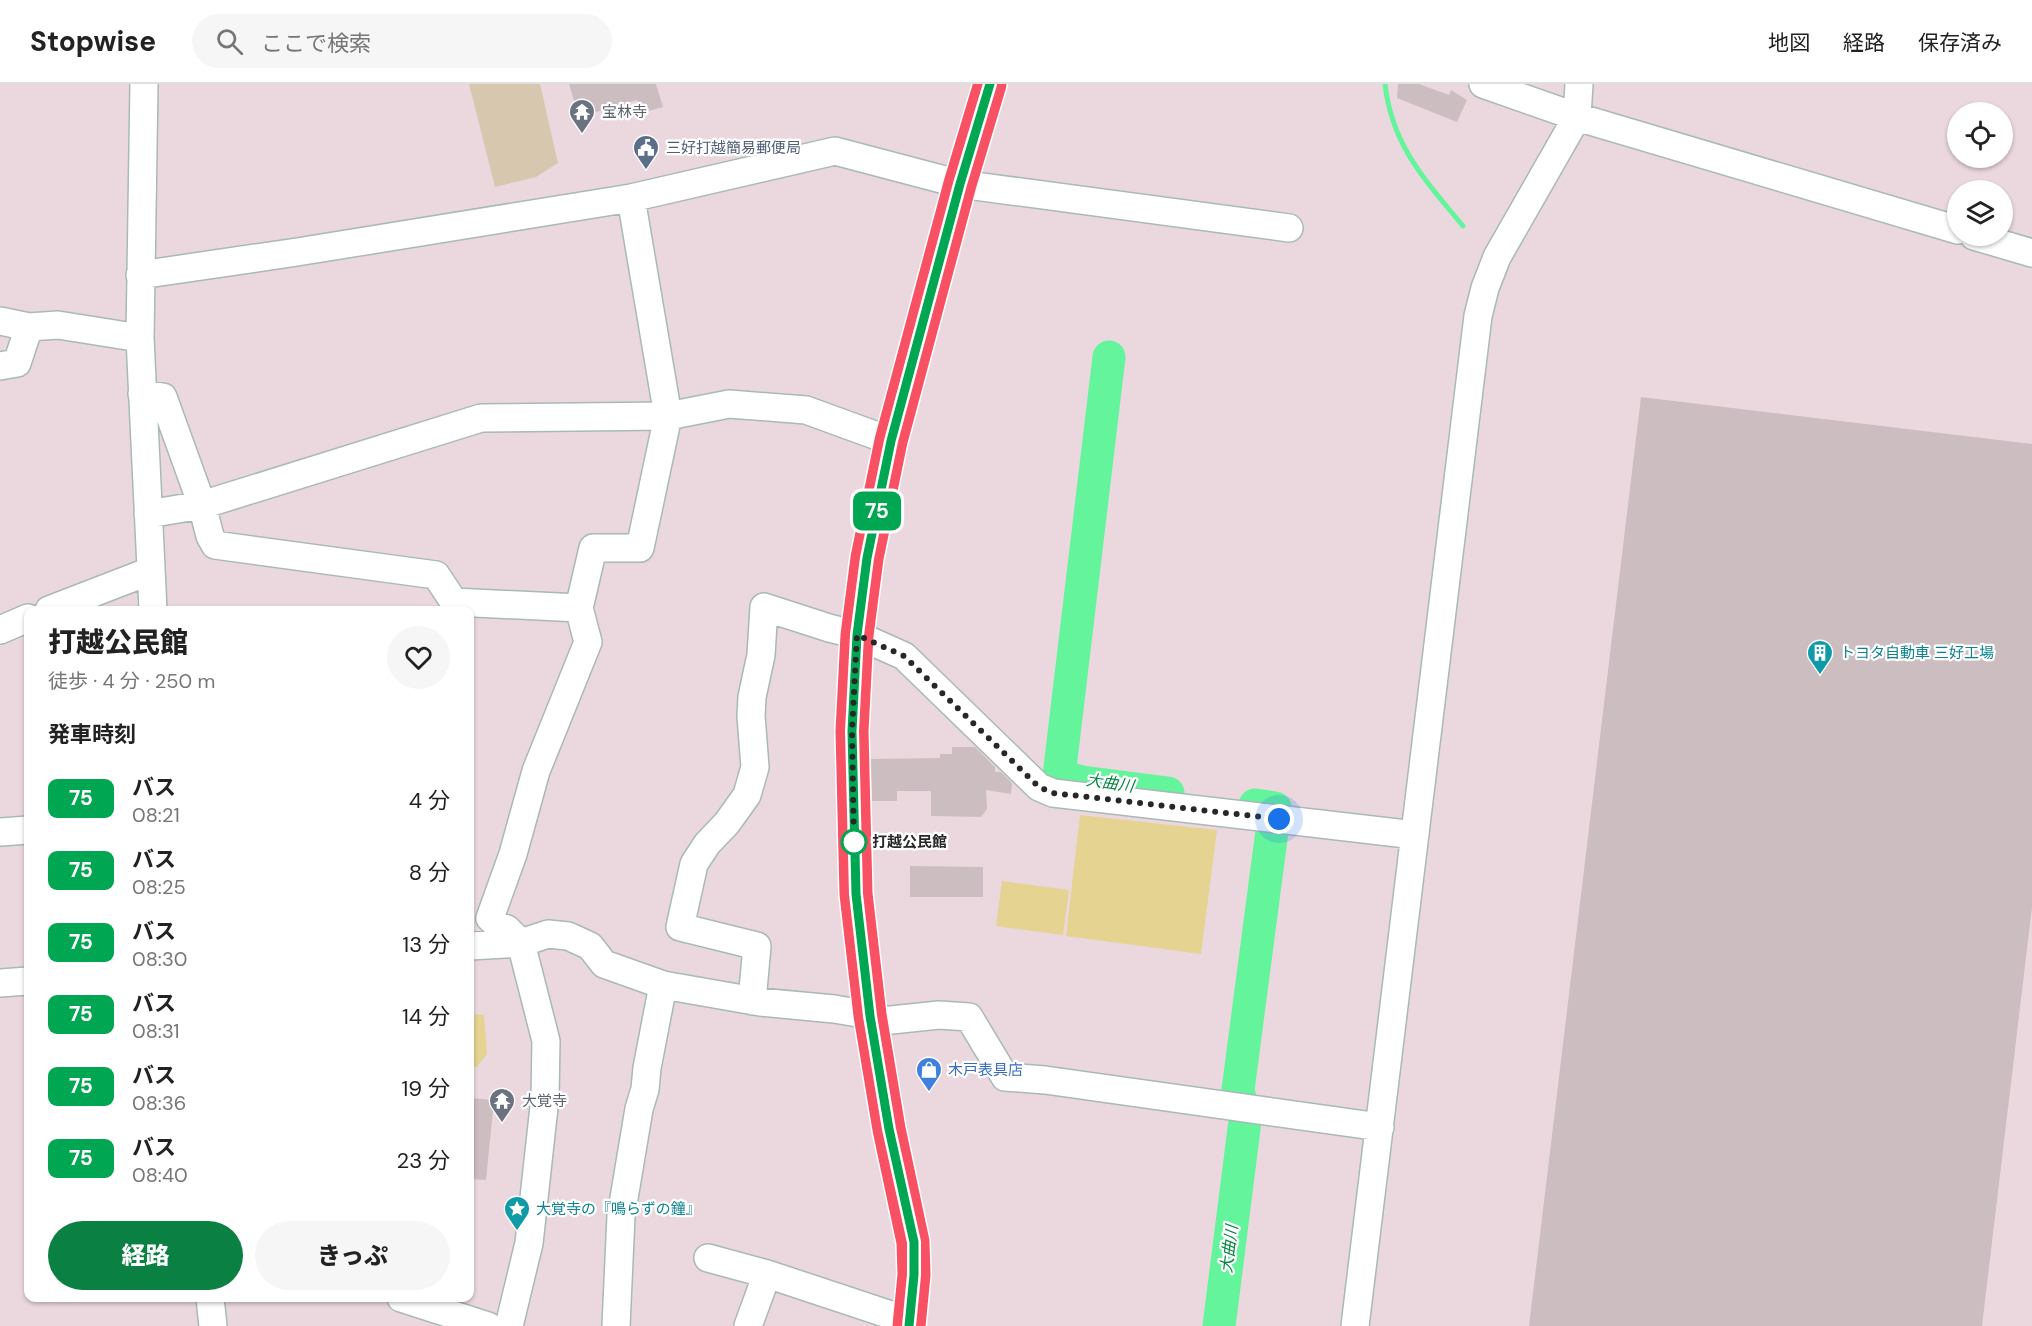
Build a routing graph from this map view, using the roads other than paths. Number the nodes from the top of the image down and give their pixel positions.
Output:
1 (144, 84) edge
2 (990, 84) edge
3 (1484, 84) edge
4 (1579, 84) edge
5 (1577, 117) junction
6 (960, 184) junction
7 (632, 198) junction
8 (1947, 227) edge
9 (1289, 228) dead end
10 (2008, 246) edge
11 (2032, 253) edge
12 (140, 274) junction
13 (0, 321) edge
14 (29, 327) junction
15 (140, 338) junction
16 (0, 366) edge
17 (142, 394) junction
18 (668, 416) junction
19 (891, 441) junction
20 (202, 506) junction
21 (148, 514) junction
22 (150, 571) junction
23 (58, 606) edge
24 (153, 606) edge
25 (579, 608) junction
26 (24, 620) edge
27 (0, 630) edge
28 (857, 635) junction
29 (24, 830) edge
30 (0, 832) edge
31 (1415, 835) junction
32 (521, 943) junction
33 (474, 946) edge
34 (24, 981) edge
35 (0, 983) edge
36 (663, 985) junction
37 (752, 1001) junction
38 (871, 1019) junction
39 (1380, 1127) junction
40 (708, 1258) dead end
41 (766, 1274) junction
42 (210, 1302) edge
43 (413, 1302) edge
44 (909, 1324) edge
45 (213, 1326) edge
46 (488, 1326) edge
47 (509, 1326) edge
48 (616, 1326) edge
49 (748, 1326) edge
50 (1355, 1326) edge

1 - 12 street
2 - 6 main road
3 - 5 street
4 - 5 street
5 - 8 street
5 - 31 street
6 - 7 street
6 - 9 street
6 - 19 main road
7 - 12 street
7 - 18 street
10 - 11 street
12 - 15 street
13 - 14 street
14 - 15 street
14 - 16 street
15 - 17 street
17 - 20 street
17 - 21 street
18 - 19 street
18 - 20 street
18 - 25 street
19 - 28 main road
20 - 21 street
20 - 25 street
21 - 22 street
22 - 23 street
22 - 24 street
25 - 32 street
26 - 27 street
28 - 31 street
28 - 37 street
28 - 38 main road
29 - 30 street
31 - 39 street
32 - 33 street
32 - 36 street
32 - 47 street
34 - 35 street
36 - 37 street
36 - 48 street
37 - 38 street
38 - 39 street
38 - 44 main road
39 - 50 street
40 - 41 street
41 - 44 street
41 - 49 street
42 - 45 street
43 - 46 street

